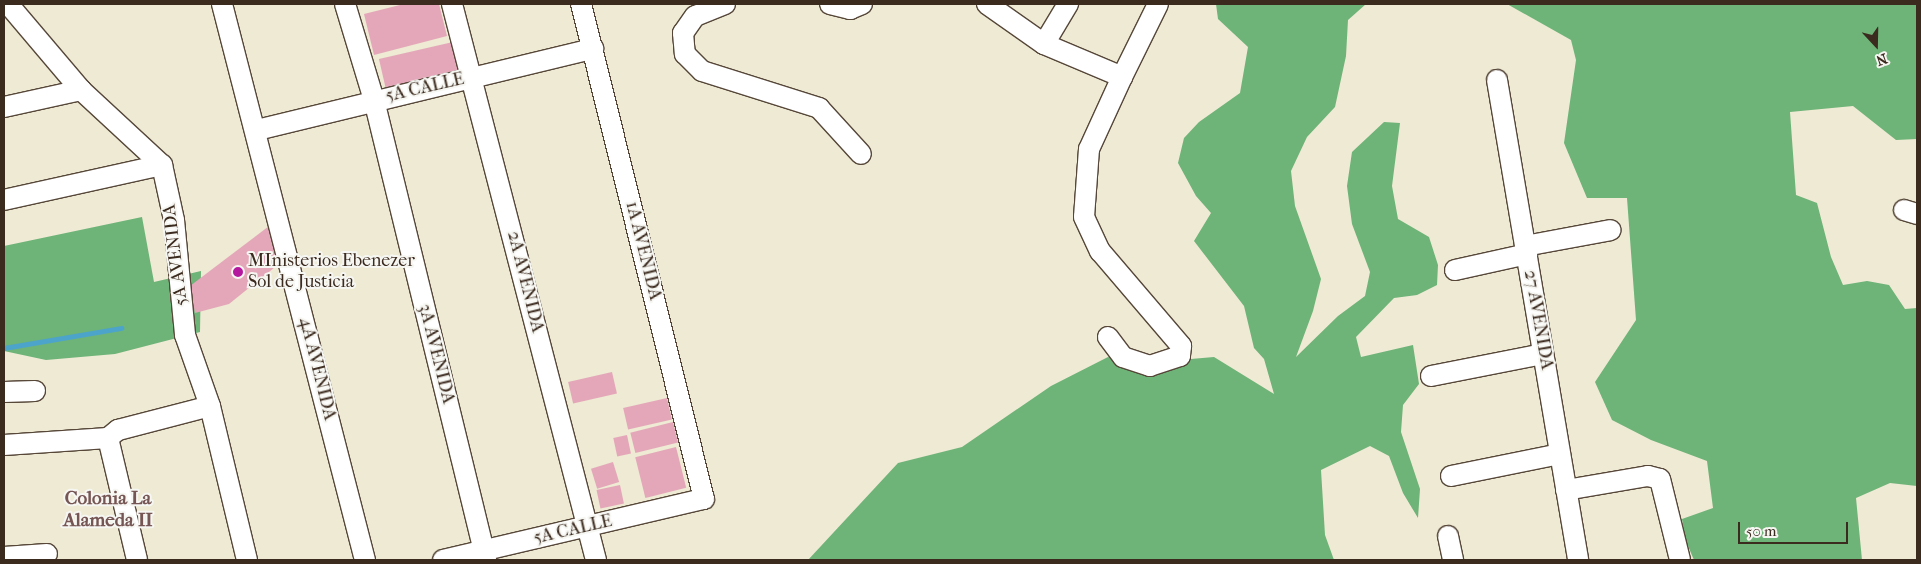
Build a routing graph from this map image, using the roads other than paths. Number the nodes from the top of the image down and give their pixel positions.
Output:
1 (222, 4) edge
2 (346, 4) edge
3 (452, 4) edge
4 (581, 4) edge
5 (725, 4) edge
6 (830, 4) edge
7 (862, 4) edge
8 (988, 4) edge
9 (1068, 4) edge
10 (1158, 4) edge
11 (10, 13) edge
12 (1044, 44) junction
13 (593, 49) junction
14 (472, 77) junction
15 (1122, 77) junction
16 (1498, 80) dead end
17 (81, 90) junction
18 (374, 100) junction
19 (4, 107) edge
20 (257, 130) junction
21 (861, 154) dead end
22 (162, 165) junction
23 (4, 200) edge
24 (1611, 230) dead end
25 (1526, 250) junction
26 (1455, 270) dead end
27 (1108, 337) dead end
28 (1543, 354) junction
29 (1431, 376) dead end
30 (35, 391) dead end
31 (4, 392) edge
32 (210, 406) junction
33 (108, 438) junction
34 (4, 444) edge
35 (1560, 454) junction
36 (1451, 476) dead end
37 (1566, 490) junction
38 (704, 499) joint
39 (588, 528) junction
40 (1448, 536) dead end
41 (47, 554) dead end
42 (485, 555) edge
43 (4, 557) edge
44 (137, 560) edge
45 (247, 560) edge
46 (365, 560) edge
47 (443, 560) edge
48 (596, 560) edge
49 (1453, 560) edge
50 (1578, 560) edge
51 (1680, 560) edge

1 - 20 street, 4A AVENIDA
2 - 18 street, 3A AVENIDA
3 - 14 street, 2A AVENIDA
4 - 13 street, 1A AVENIDA
5 - 21 street
6 - 7 street
8 - 12 street
9 - 12 street
10 - 15 street
11 - 17 street
12 - 15 street
13 - 14 street, 5A CALLE
13 - 38 street, 1A AVENIDA
14 - 18 street, 5A CALLE
14 - 39 street, 2A AVENIDA
15 - 27 street
16 - 25 street, 27 AVENIDA
17 - 19 street
17 - 22 street
18 - 20 street, 5A CALLE
18 - 42 street, 3A AVENIDA
20 - 46 street, 4A AVENIDA
22 - 23 street
22 - 32 street, 5A AVENIDA
24 - 25 street
25 - 26 street
25 - 28 street, 27 AVENIDA
28 - 29 street
28 - 35 street, 27 AVENIDA
30 - 31 street
32 - 33 street
32 - 45 street, 5A AVENIDA
33 - 34 street
33 - 44 street
35 - 36 street
35 - 37 street, 27 AVENIDA
37 - 50 street, 27 AVENIDA
37 - 51 street
38 - 39 street, 5A CALLE
39 - 42 street, 5A CALLE
39 - 48 street, 2A AVENIDA
40 - 49 street
41 - 43 street
42 - 47 street, 5A CALLE

